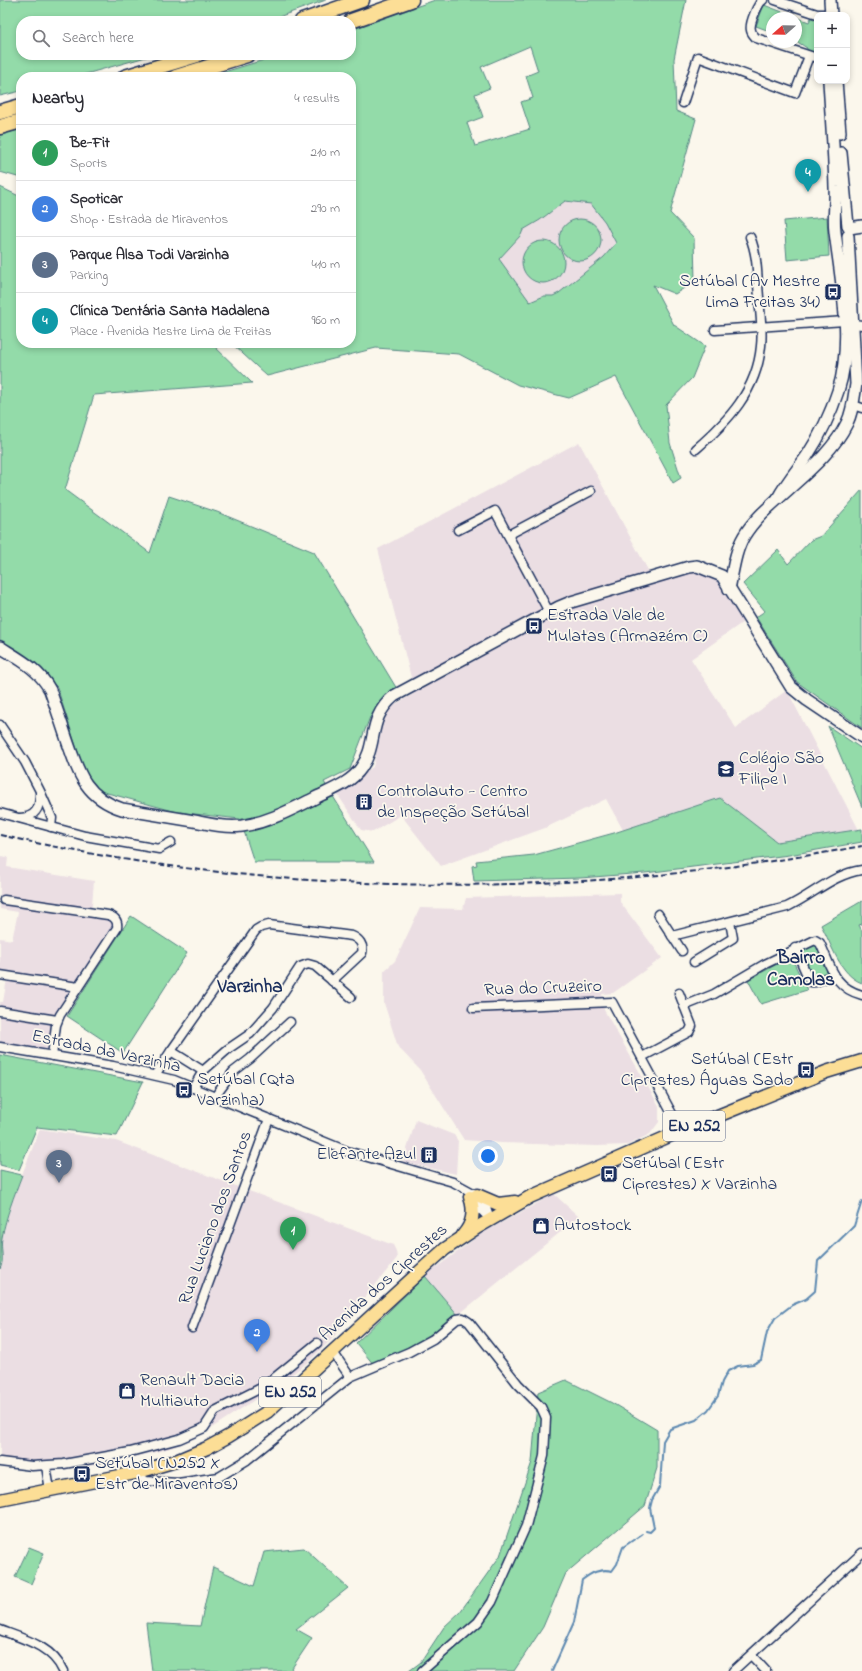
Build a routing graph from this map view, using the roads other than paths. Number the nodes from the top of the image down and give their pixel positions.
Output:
1 (362, 0) edge
2 (411, 0) edge
3 (763, 0) edge
4 (775, 0) edge
5 (822, 0) edge
6 (830, 0) edge
7 (816, 12) edge
8 (823, 12) edge
9 (824, 12) edge
10 (316, 16) edge
11 (356, 19) edge
12 (813, 57) edge
13 (181, 60) edge
14 (231, 60) edge
15 (141, 72) edge
16 (192, 72) edge
17 (829, 84) edge
18 (836, 84) edge
19 (683, 102) dead end
20 (16, 107) edge
21 (0, 112) edge
22 (16, 122) edge
23 (0, 127) edge
24 (862, 226) edge
25 (849, 231) junction
26 (836, 232) junction
27 (862, 234) edge
28 (750, 237) dead end
29 (853, 323) edge
30 (761, 327) junction
31 (715, 330) dead end
32 (839, 390) junction
33 (855, 393) junction
34 (857, 406) edge
35 (832, 410) junction
36 (849, 417) junction
37 (696, 449) dead end
38 (591, 491) dead end
39 (778, 498) junction
40 (458, 530) dead end
41 (508, 535) junction
42 (729, 589) junction
43 (550, 612) junction
44 (0, 647) edge
45 (0, 725) edge
46 (862, 737) edge
47 (40, 791) junction
48 (0, 813) edge
49 (17, 818) junction
50 (51, 827) junction
51 (171, 842) dead end
52 (862, 870) edge
53 (4, 900) dead end
54 (658, 914) dead end
55 (730, 922) junction
56 (672, 936) junction
57 (795, 948) junction
58 (682, 951) dead end
59 (694, 962) dead end
60 (0, 975) edge
61 (834, 975) junction
62 (332, 981) junction
63 (78, 987) junction
64 (679, 993) dead end
65 (862, 995) edge
66 (351, 997) dead end
67 (684, 1006) junction
68 (473, 1008) dead end
69 (0, 1011) edge
70 (57, 1020) junction
71 (290, 1022) dead end
72 (0, 1047) edge
73 (171, 1051) junction
74 (52, 1056) junction
75 (642, 1057) junction
76 (862, 1061) edge
77 (203, 1071) junction
78 (155, 1075) junction
79 (193, 1088) junction
80 (214, 1098) junction
81 (269, 1119) junction
82 (682, 1130) junction
83 (474, 1196) junction
84 (530, 1197) junction
85 (490, 1219) junction
86 (457, 1241) junction
87 (192, 1328) dead end
88 (317, 1343) dead end
89 (333, 1352) junction
90 (350, 1377) junction
91 (0, 1462) edge
92 (46, 1466) junction
93 (135, 1474) junction
94 (50, 1490) junction
95 (0, 1500) edge
96 (862, 1553) edge
97 (0, 1630) edge
98 (751, 1655) junction
99 (64, 1671) edge
100 (422, 1671) edge
101 (734, 1671) edge
102 (766, 1671) edge

1 - 10 highway
2 - 11 highway
3 - 12 street
4 - 7 street
5 - 8 main road
6 - 9 main road
12 - 19 street
13 - 15 highway
14 - 16 highway
17 - 26 main road
18 - 25 main road
20 - 21 highway
22 - 23 highway
24 - 25 main road
25 - 26 main road
25 - 27 main road
25 - 29 main road
26 - 29 main road
28 - 30 street
29 - 30 street
29 - 32 main road
29 - 33 main road
30 - 31 street
30 - 37 street
32 - 33 main road
32 - 35 main road
33 - 34 main road
34 - 36 main road
35 - 36 main road
35 - 39 main road
36 - 39 main road
38 - 41 street
39 - 42 main road
40 - 41 street
41 - 43 street
42 - 43 main road
42 - 46 main road
43 - 44 main road
45 - 47 street
47 - 49 street
47 - 50 street
48 - 49 street
49 - 50 street
50 - 51 street
52 - 55 street
53 - 63 street
54 - 56 street
55 - 56 street
55 - 59 street
56 - 58 street
57 - 61 street
57 - 61 street
57 - 67 street
60 - 63 street
61 - 65 street
62 - 66 street
62 - 73 street
62 - 77 street
63 - 70 street
64 - 67 street
67 - 75 street
68 - 75 street, Rua do Cruzeiro
69 - 70 street
70 - 74 street
71 - 80 street
72 - 74 street, Estrada da Varzinha
73 - 77 street
73 - 78 street
74 - 78 street, Estrada da Varzinha
75 - 82 street, Rua do Cruzeiro
76 - 82 main road, Avenida dos Ciprestes / EN 252
77 - 79 street
78 - 79 street, Estrada da Varzinha
79 - 80 street, Estrada da Varzinha
80 - 81 street, Estrada da Varzinha
81 - 83 street, Estrada da Varzinha
81 - 87 street, Rua Luciano dos Santos
82 - 84 main road, Avenida dos Ciprestes / EN 252
83 - 84 main road
83 - 85 street, Estrada da Varzinha
83 - 86 main road
84 - 85 main road, Avenida dos Ciprestes / EN 252
85 - 86 main road, Avenida dos Ciprestes / EN 252
86 - 89 main road, Avenida dos Ciprestes / EN 252
88 - 92 street
89 - 90 street
89 - 93 main road, Avenida dos Ciprestes / EN 252
90 - 93 street
90 - 100 street
91 - 92 street
92 - 94 street
93 - 94 main road, Avenida dos Ciprestes / EN 252
94 - 95 main road, EN 252
96 - 98 street
97 - 99 street
98 - 101 street
98 - 102 street

